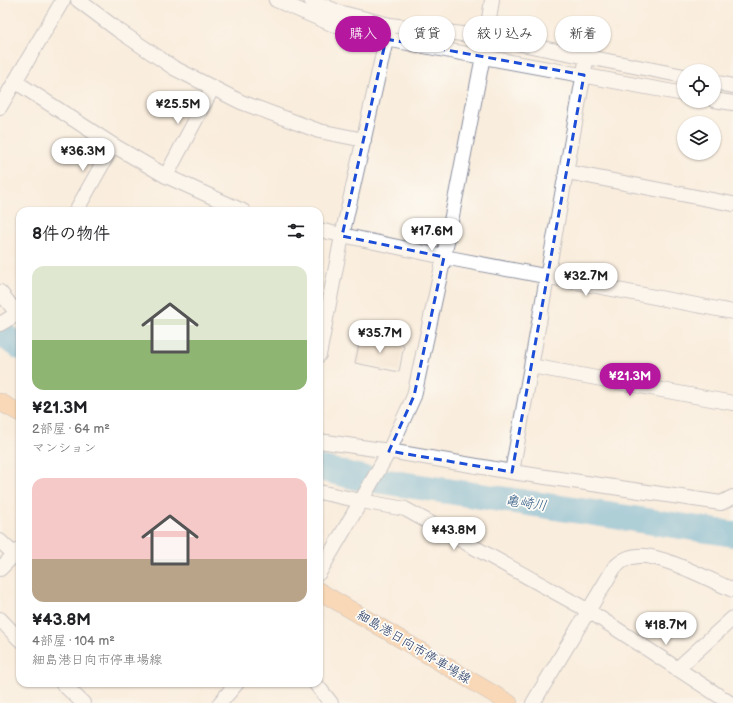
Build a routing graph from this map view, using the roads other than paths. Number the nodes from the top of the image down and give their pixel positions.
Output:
1 (63, 0) edge
2 (78, 0) edge
3 (276, 0) edge
4 (492, 0) edge
5 (307, 4) edge
6 (354, 16) edge
7 (489, 16) edge
8 (335, 25) edge
9 (391, 25) edge
10 (463, 34) edge
11 (391, 40) edge
12 (547, 48) edge
13 (383, 52) edge
14 (484, 52) edge
15 (483, 56) junction
16 (587, 56) junction
17 (584, 75) junction
18 (677, 75) edge
19 (16, 82) junction
20 (721, 83) edge
21 (733, 86) edge
22 (213, 87) junction
23 (677, 93) edge
24 (721, 101) edge
25 (733, 104) edge
26 (0, 107) edge
27 (364, 140) junction
28 (113, 145) junction
29 (566, 172) junction
30 (166, 176) junction
31 (733, 204) edge
32 (78, 207) edge
33 (234, 207) edge
34 (323, 231) edge
35 (342, 236) junction
36 (444, 257) junction
37 (547, 277) junction
38 (0, 292) edge
39 (16, 310) edge
40 (733, 312) edge
41 (16, 315) edge
42 (0, 324) edge
43 (323, 326) edge
44 (531, 366) junction
45 (0, 402) edge
46 (733, 403) edge
47 (16, 411) edge
48 (323, 442) edge
49 (389, 451) junction
50 (512, 472) junction
51 (323, 493) edge
52 (733, 497) edge
53 (361, 501) junction
54 (0, 541) edge
55 (16, 551) edge
56 (16, 554) edge
57 (323, 566) edge
58 (0, 569) edge
59 (733, 590) edge
60 (323, 593) edge
61 (589, 611) junction
62 (733, 618) edge
63 (0, 619) edge
64 (16, 636) edge
65 (677, 669) junction
66 (66, 687) edge
67 (228, 687) edge
68 (318, 687) edge
69 (83, 703) edge
70 (220, 703) edge
71 (331, 703) edge
72 (509, 703) edge
73 (533, 703) edge
74 (730, 703) edge

1 - 19 street
2 - 22 street
3 - 5 street
4 - 7 street
5 - 6 street
5 - 8 street
9 - 10 street
11 - 15 street
12 - 16 street
13 - 27 street
14 - 15 street
15 - 17 street
15 - 36 street
16 - 17 street
16 - 18 street
17 - 23 street
17 - 29 street
19 - 26 street
19 - 28 street
20 - 21 street
22 - 27 street
22 - 30 street
24 - 25 street
27 - 35 street
28 - 30 street
28 - 32 street
29 - 31 street
29 - 37 street
30 - 33 street
34 - 35 street
35 - 36 street
35 - 43 street
36 - 37 street
36 - 49 street
37 - 40 street
37 - 44 street
38 - 39 street
41 - 42 street
44 - 46 street
44 - 50 street
45 - 47 main road
48 - 49 street
49 - 50 street
49 - 53 street
50 - 52 street
51 - 53 street
53 - 57 street
53 - 61 street
54 - 55 street
56 - 58 street
59 - 61 street
60 - 72 main road, 細島港日向市停車場線
61 - 65 street
61 - 73 street
62 - 65 street
63 - 64 street
65 - 74 street
66 - 69 street
67 - 70 street
68 - 71 street

